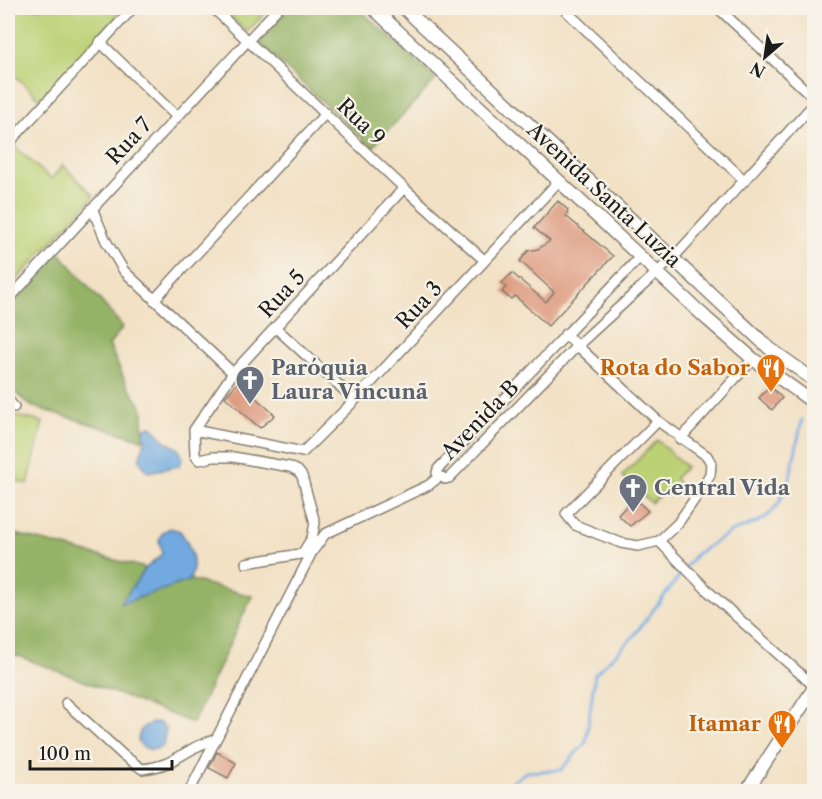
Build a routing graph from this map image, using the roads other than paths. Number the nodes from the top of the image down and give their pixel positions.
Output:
1 (133, 8) edge
2 (213, 8) edge
3 (278, 8) edge
4 (373, 8) edge
5 (404, 8) edge
6 (563, 8) edge
7 (718, 8) edge
8 (248, 40) junction
9 (439, 40) junction
10 (100, 42) junction
11 (425, 56) junction
12 (814, 98) edge
13 (814, 104) edge
14 (326, 113) junction
15 (176, 117) junction
16 (8, 144) edge
17 (559, 181) junction
18 (745, 181) junction
19 (404, 188) junction
20 (92, 208) junction
21 (640, 257) junction
22 (673, 258) junction
23 (484, 260) junction
24 (657, 272) junction
25 (8, 300) edge
26 (154, 300) junction
27 (276, 328) junction
28 (565, 334) junction
29 (577, 346) junction
30 (753, 359) junction
31 (233, 373) junction
32 (814, 380) edge
33 (355, 400) junction
34 (814, 403) edge
35 (658, 422) junction
36 (194, 430) junction
37 (681, 439) junction
38 (440, 476) junction
39 (659, 541) junction
40 (307, 553) junction
41 (246, 563) dead end
42 (814, 687) edge
43 (66, 703) dead end
44 (216, 739) junction
45 (189, 792) edge
46 (746, 792) edge

1 - 10 street
2 - 8 street, Rua 9
3 - 8 street, Rua 7
4 - 11 street, Avenida Santa Luzia
5 - 9 street, Avenida Santa Luzia
6 - 18 street
7 - 12 street
8 - 14 street, Rua 9
8 - 15 street, Rua 7
9 - 11 street
9 - 22 street, Avenida Santa Luzia
10 - 15 street
10 - 16 street
11 - 17 street, Avenida Santa Luzia
13 - 18 street, Avenida B
14 - 19 street, Rua 9
14 - 26 street
15 - 20 street, Rua 7
17 - 21 street, Avenida Santa Luzia
17 - 23 street, Rua 3
18 - 22 street, Avenida B
19 - 23 street, Rua 9
19 - 27 street, Rua 5
20 - 25 street, Rua 7
20 - 26 street
21 - 24 street, Avenida Santa Luzia
21 - 28 street, Avenida B
22 - 24 street, Avenida B
22 - 32 street, Avenida Santa Luzia
23 - 33 street, Rua 3
24 - 29 street, Avenida B
24 - 30 street, Avenida Santa Luzia
26 - 31 street
27 - 31 street, Rua 5
27 - 33 street
28 - 29 street
28 - 38 street, Avenida B
29 - 35 street
29 - 38 street, Avenida B
30 - 34 street, Avenida Santa Luzia
30 - 37 street
31 - 36 street, Rua 5
33 - 36 street, Rua 3
35 - 37 street
35 - 39 street
36 - 40 street
37 - 39 street
38 - 40 street
39 - 42 street
40 - 41 street
40 - 44 street
42 - 46 street
43 - 44 street
44 - 45 street

